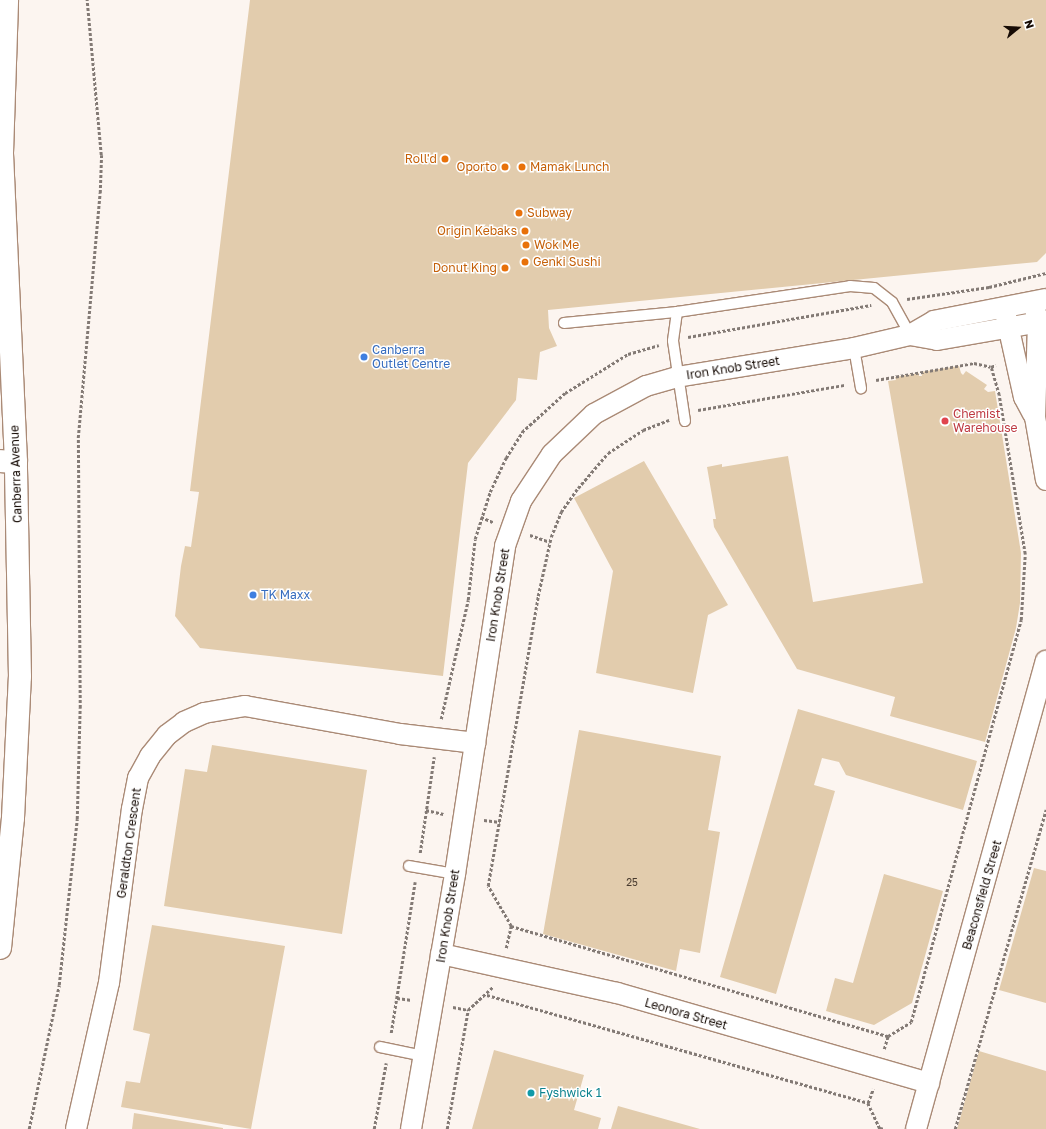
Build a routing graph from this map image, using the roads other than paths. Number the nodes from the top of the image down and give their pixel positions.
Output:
1 (7, 0) edge
2 (1040, 301) edge
3 (1005, 308) junction
4 (677, 312) junction
5 (564, 322) dead end
6 (1042, 322) edge
7 (1009, 328) junction
8 (910, 335) junction
9 (854, 348) junction
10 (677, 377) junction
11 (861, 385) road end
12 (685, 417) road end
13 (1035, 417) junction
14 (8, 461) edge
15 (1046, 477) edge
16 (1046, 661) edge
17 (1042, 691) edge
18 (475, 744) junction
19 (413, 867) road end
20 (454, 874) junction
21 (0, 948) edge
22 (441, 954) junction
23 (384, 1048) road end
24 (424, 1056) junction
25 (929, 1083) junction
26 (76, 1129) edge
27 (411, 1129) edge
28 (916, 1129) edge

1 - 14 highway, Canberra Avenue
2 - 3 street, Iron Knob Street
2 - 6 street
3 - 7 street
3 - 8 street, Iron Knob Street
4 - 5 lane
4 - 8 lane
4 - 10 lane
6 - 7 street, Iron Knob Street
6 - 13 street
7 - 8 street, Iron Knob Street
7 - 13 street
8 - 9 street, Iron Knob Street
9 - 10 street, Iron Knob Street
9 - 11 lane
10 - 12 lane
10 - 18 street, Iron Knob Street
13 - 15 street
14 - 21 highway, Canberra Avenue
16 - 17 street, Beaconsfield Street
17 - 25 street, Beaconsfield Street
18 - 20 street, Iron Knob Street
18 - 26 street, Geraldton Crescent
19 - 20 lane
20 - 22 street, Iron Knob Street
22 - 24 street, Iron Knob Street
22 - 25 street, Leonora Street
23 - 24 lane
24 - 27 street, Iron Knob Street
25 - 28 street, Beaconsfield Street

